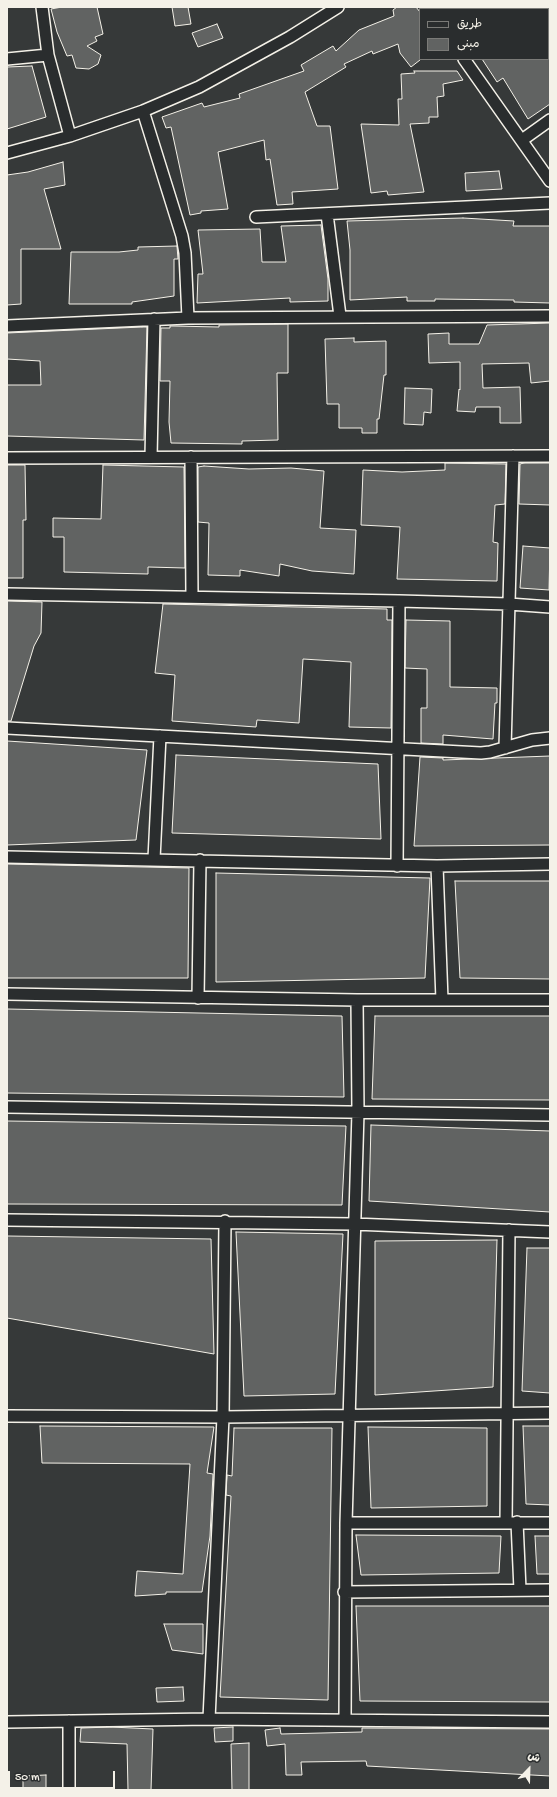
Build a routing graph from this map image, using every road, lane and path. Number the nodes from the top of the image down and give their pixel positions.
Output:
1 (42, 7) edge
2 (338, 7) edge
3 (48, 55) junction
4 (7, 59) edge
5 (465, 60) edge
6 (143, 112) junction
7 (550, 120) edge
8 (70, 136) junction
9 (522, 140) junction
10 (7, 153) edge
11 (550, 180) edge
12 (550, 203) edge
13 (327, 214) junction
14 (256, 217) dead end
15 (340, 316) junction
16 (550, 316) edge
17 (188, 318) junction
18 (154, 319) junction
19 (7, 326) edge
20 (513, 456) junction
21 (550, 456) edge
22 (151, 457) junction
23 (191, 457) junction
24 (7, 458) edge
25 (7, 594) edge
26 (192, 597) junction
27 (398, 601) junction
28 (509, 604) junction
29 (550, 607) edge
30 (7, 728) edge
31 (160, 736) junction
32 (550, 738) edge
33 (505, 748) junction
34 (398, 749) junction
35 (7, 857) edge
36 (154, 859) junction
37 (200, 860) junction
38 (550, 864) edge
39 (397, 866) junction
40 (437, 866) junction
41 (7, 994) edge
42 (198, 998) junction
43 (356, 1000) junction
44 (442, 1000) junction
45 (550, 1000) edge
46 (7, 1107) edge
47 (358, 1112) junction
48 (550, 1115) edge
49 (7, 1220) edge
50 (225, 1221) junction
51 (354, 1224) junction
52 (509, 1230) junction
53 (550, 1232) edge
54 (506, 1413) junction
55 (550, 1413) edge
56 (350, 1414) junction
57 (7, 1416) edge
58 (223, 1416) junction
59 (512, 1522) junction
60 (346, 1523) junction
61 (550, 1523) edge
62 (520, 1590) junction
63 (550, 1590) edge
64 (344, 1592) junction
65 (208, 1719) junction
66 (344, 1720) junction
67 (69, 1721) junction
68 (7, 1722) edge
69 (550, 1722) edge
70 (69, 1790) edge

1 - 3 street
2 - 6 street
3 - 4 street
3 - 8 street
5 - 9 street
6 - 8 street
6 - 17 street
7 - 9 street
8 - 10 street
9 - 11 street
12 - 13 street
13 - 14 street
13 - 15 street
15 - 16 street
15 - 17 street
17 - 18 street
18 - 19 street
18 - 22 street
20 - 21 street
20 - 23 street
20 - 28 street
22 - 23 street
22 - 24 street
23 - 26 street
25 - 26 street
26 - 27 street
27 - 28 street
27 - 34 street
28 - 29 street
28 - 33 street
30 - 31 street
31 - 34 street
31 - 36 street
32 - 33 street
33 - 34 street
34 - 39 street
35 - 36 street
36 - 37 street
37 - 39 street
37 - 42 street
38 - 40 street
39 - 40 street
40 - 44 street
41 - 42 street
42 - 43 street
43 - 44 street
43 - 47 street
44 - 45 street
46 - 47 street
47 - 48 street
47 - 51 street
49 - 50 street
50 - 51 street
50 - 58 street
51 - 52 street
51 - 56 street
52 - 53 street
52 - 54 street
54 - 55 street
54 - 56 street
54 - 59 street
56 - 58 street
56 - 60 street
57 - 58 street
58 - 65 street
59 - 60 street
59 - 61 street
59 - 62 street
60 - 64 street
62 - 63 street
62 - 64 street
64 - 66 street
65 - 66 street
65 - 67 street
66 - 69 street
67 - 68 street
67 - 70 street

